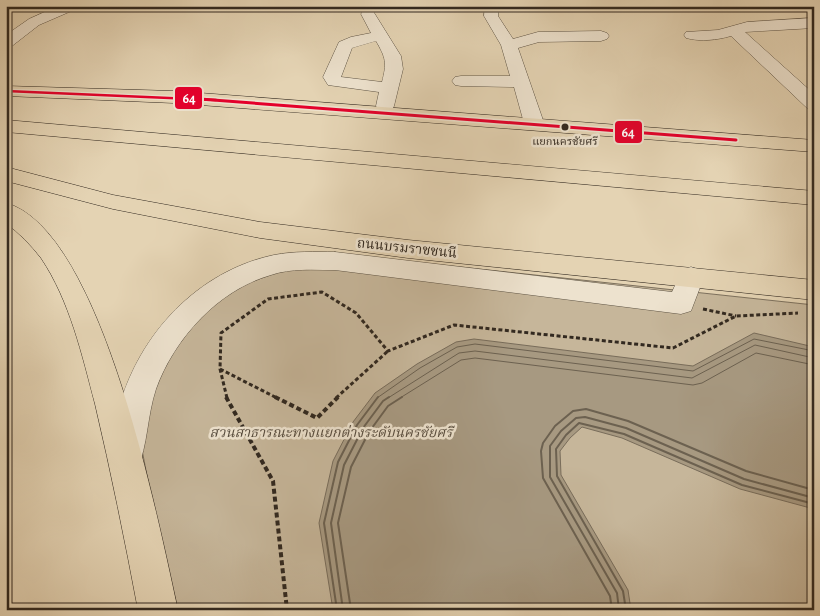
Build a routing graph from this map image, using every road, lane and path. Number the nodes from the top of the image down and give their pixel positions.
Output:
1 (71, 6) edge
2 (492, 6) edge
3 (759, 13) dead end
4 (368, 14) dead end
5 (806, 19) edge
6 (770, 25) junction
7 (733, 30) junction
8 (692, 35) dead end
9 (380, 36) junction
10 (601, 36) dead end
11 (10, 37) edge
12 (509, 45) junction
13 (461, 81) dead end
14 (521, 82) junction
15 (390, 88) junction
16 (6, 91) edge
17 (814, 104) edge
18 (384, 112) junction
19 (534, 123) junction
20 (6, 126) edge
21 (627, 131) junction
22 (814, 134) edge
23 (814, 146) edge
24 (6, 174) edge
25 (814, 198) edge
26 (6, 211) edge
27 (412, 260) junction
28 (691, 277) junction
29 (809, 301) edge
30 (680, 304) junction
31 (736, 316) junction
32 (388, 351) junction
33 (220, 369) junction
34 (125, 459) junction
35 (158, 610) edge
36 (287, 610) edge

1 - 11 street
2 - 12 street
3 - 6 street
4 - 9 street
5 - 6 street
6 - 7 street
7 - 8 street
7 - 17 street
9 - 15 street
9 - 15 street
10 - 12 street
12 - 14 street
13 - 14 street
14 - 19 street
15 - 18 street
16 - 18 highway
18 - 19 highway
19 - 21 highway
20 - 25 highway
21 - 22 highway
21 - 23 highway
24 - 27 highway, ถนนบรมราชชนนี
26 - 34 highway
27 - 28 highway, ถนนบรมราชชนนี
27 - 30 street
27 - 34 street
28 - 29 highway, ถนนบรมราชชนนี
28 - 30 street
29 - 31 path
30 - 31 path
31 - 32 path
32 - 33 path
32 - 33 path
33 - 36 path
34 - 35 highway

